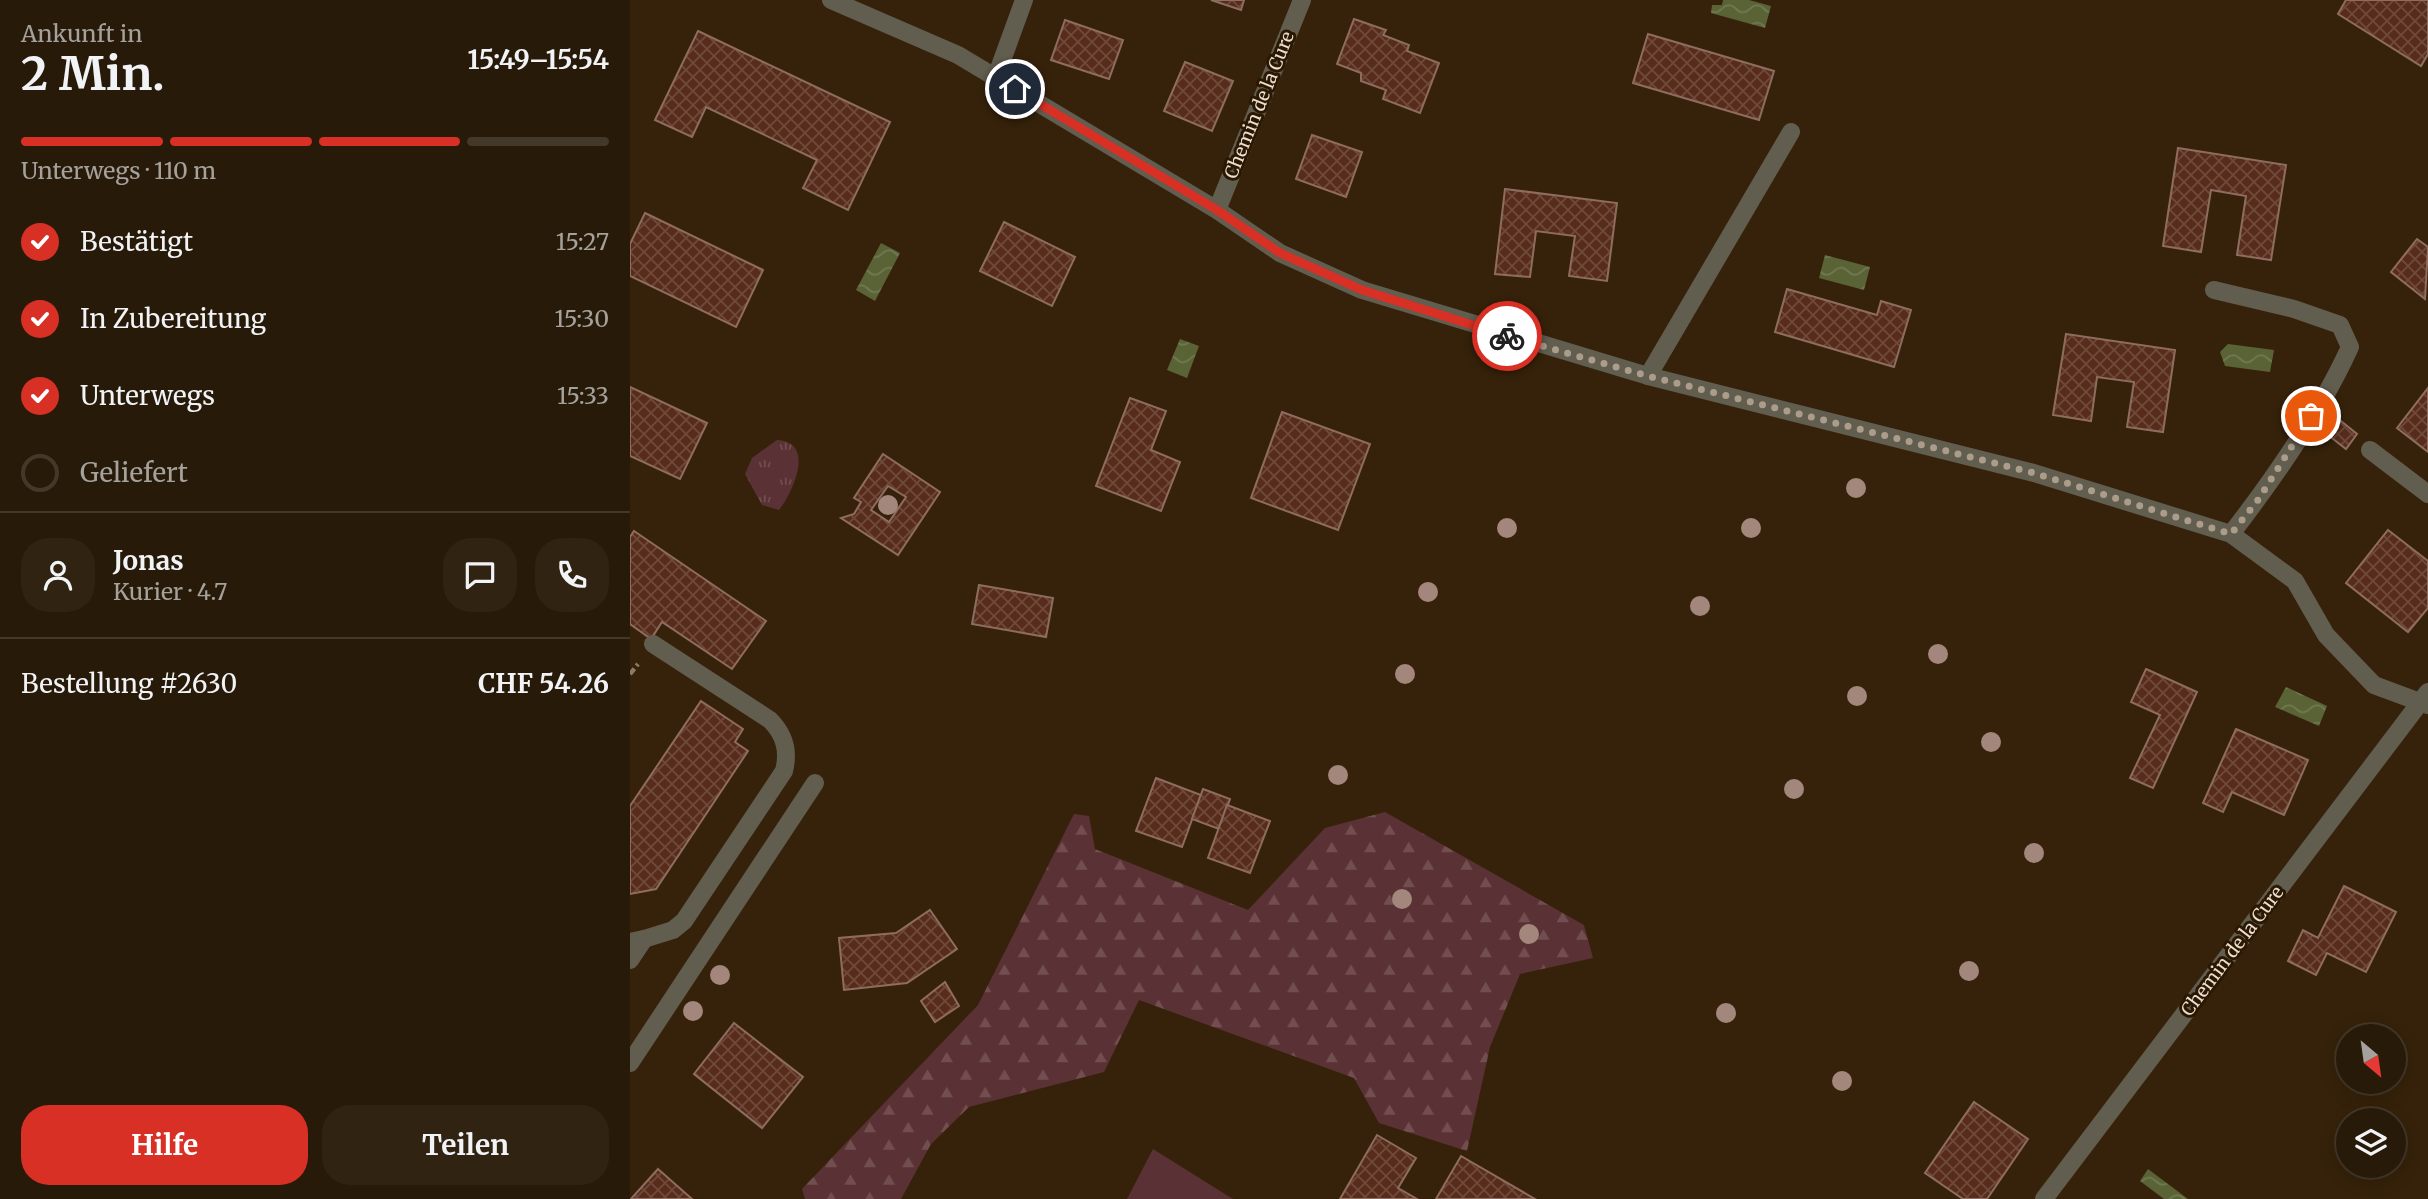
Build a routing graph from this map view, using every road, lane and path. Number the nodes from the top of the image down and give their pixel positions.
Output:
1 (831, 0) edge
2 (1024, 0) edge
3 (1302, 0) edge
4 (996, 77) junction
5 (1791, 132) dead end
6 (1217, 210) junction
7 (2214, 290) dead end
8 (1648, 376) junction
9 (2370, 450) dead end
10 (2428, 494) edge
11 (2231, 534) junction
12 (653, 644) dead end
13 (2425, 700) edge
14 (814, 783) dead end
15 (637, 941) edge
16 (630, 960) edge
17 (630, 1063) edge
18 (2044, 1199) edge

1 - 4 street, Chemin de la Cure
2 - 4 street
3 - 6 street, Chemin de la Cure
4 - 6 street, Chemin de la Cure
5 - 8 street
6 - 8 street, Chemin de la Cure
7 - 11 street
8 - 11 street, Chemin de la Cure
9 - 10 street
11 - 13 street, Chemin de la Cure
12 - 15 street
13 - 18 street, Chemin de la Cure
14 - 17 street
15 - 16 street

